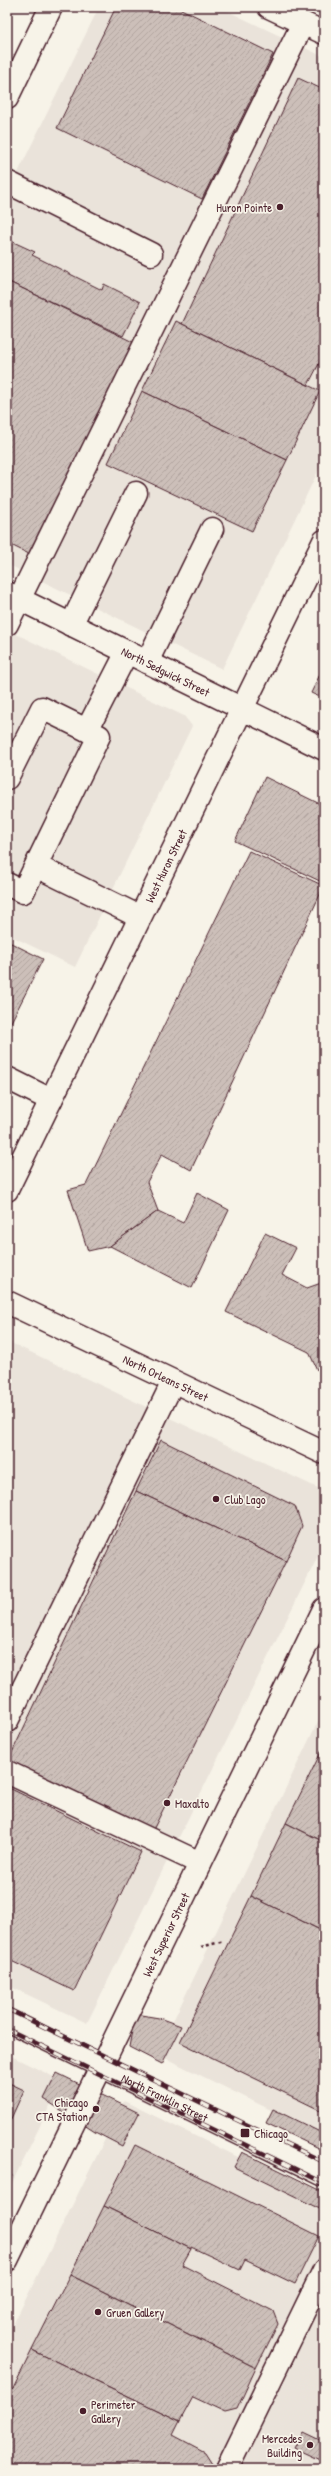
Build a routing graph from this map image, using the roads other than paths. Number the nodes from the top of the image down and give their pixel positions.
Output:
1 (51, 7) edge
2 (269, 7) edge
3 (303, 23) junction
4 (324, 34) edge
5 (7, 98) edge
6 (7, 182) edge
7 (151, 254) dead end
8 (136, 493) dead end
9 (212, 530) dead end
10 (324, 541) edge
11 (13, 596) edge
12 (7, 624) edge
13 (71, 625) junction
14 (127, 652) junction
15 (147, 662) junction
16 (242, 709) junction
17 (87, 730) junction
18 (324, 749) edge
19 (7, 778) edge
20 (36, 866) junction
21 (7, 884) edge
22 (140, 917) junction
23 (7, 1078) edge
24 (51, 1100) junction
25 (7, 1190) edge
26 (7, 1302) edge
27 (173, 1382) junction
28 (324, 1453) edge
29 (324, 1609) edge
30 (7, 1721) edge
31 (7, 1772) edge
32 (200, 1864) junction
33 (7, 2020) edge
34 (102, 2066) junction
35 (324, 2176) edge
36 (7, 2260) edge
37 (324, 2270) edge
38 (228, 2469) edge

1 - 5 street
2 - 3 street
3 - 4 street
3 - 11 street
6 - 7 street
8 - 13 street
9 - 15 street
10 - 16 street, West Huron Street
11 - 12 street
11 - 13 street, North Sedgwick Street
13 - 14 street, North Sedgwick Street
14 - 15 street, North Sedgwick Street
14 - 17 street
15 - 16 street, North Sedgwick Street
16 - 18 street, North Sedgwick Street
16 - 22 street, West Huron Street
17 - 19 street
17 - 20 street
20 - 21 street
20 - 22 street
22 - 24 street, West Huron Street
23 - 24 street
24 - 25 street, West Huron Street
26 - 27 street, North Orleans Street
27 - 28 street, North Orleans Street
27 - 30 street
29 - 32 street, West Superior Street
31 - 32 street
32 - 34 street, West Superior Street
33 - 34 street, North Franklin Street
34 - 35 street, North Franklin Street
34 - 36 street, West Superior Street
37 - 38 street

